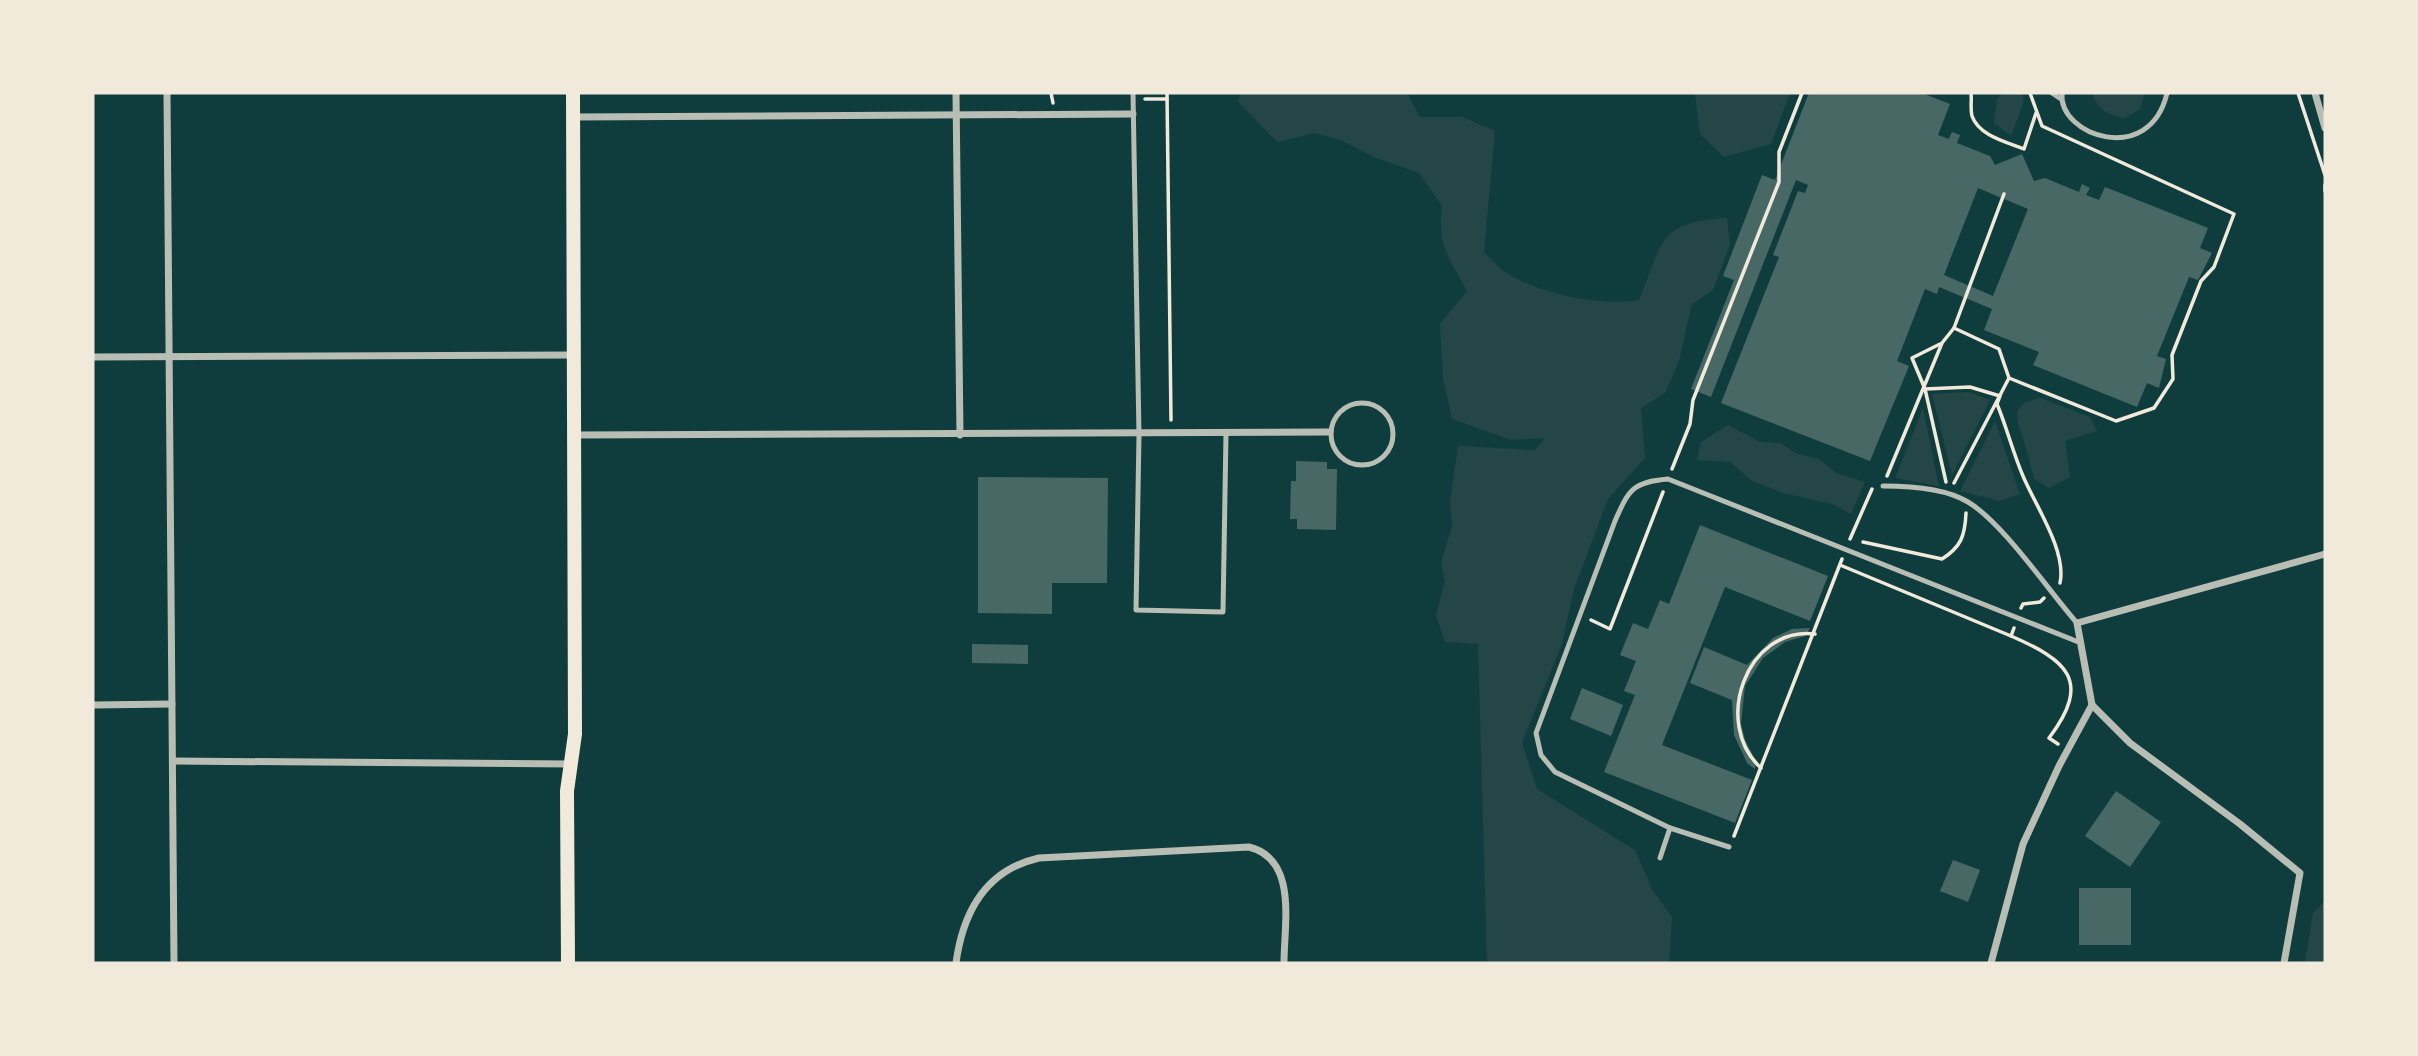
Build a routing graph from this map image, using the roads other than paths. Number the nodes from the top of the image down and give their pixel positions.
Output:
1 (167, 93) edge
2 (573, 93) edge
3 (956, 93) edge
4 (2052, 93) edge
5 (2167, 93) edge
6 (2315, 93) edge
7 (1133, 96) edge
8 (2061, 96) edge
9 (1133, 114) junction
10 (956, 116) junction
11 (573, 117) junction
12 (2325, 128) edge
13 (575, 355) junction
14 (93, 357) edge
15 (170, 357) junction
16 (1330, 432) junction
17 (1226, 434) junction
18 (573, 435) junction
19 (960, 435) junction
20 (1139, 435) junction
21 (1883, 486) road end
22 (2325, 554) edge
23 (2077, 622) junction
24 (2081, 643) junction
25 (172, 704) junction
26 (93, 705) edge
27 (2092, 705) junction
28 (173, 761) junction
29 (571, 764) junction
30 (1670, 828) junction
31 (1730, 847) road end
32 (1660, 859) dead end
33 (174, 963) edge
34 (568, 963) edge
35 (956, 963) edge
36 (1284, 963) edge
37 (1991, 963) edge
38 (2284, 963) edge

1 - 15 street
2 - 11 main road
3 - 10 street
4 - 8 lane
5 - 8 lane
6 - 12 street
7 - 9 lane
9 - 10 street
9 - 20 lane
10 - 11 street
10 - 19 street
11 - 13 main road
13 - 15 street
13 - 18 main road
14 - 15 street
15 - 25 street
16 - 16 lane
16 - 17 street
17 - 20 street
17 - 20 lane
18 - 19 street
18 - 29 main road
19 - 20 street
21 - 23 lane
22 - 23 street
23 - 24 street
24 - 27 street
24 - 30 lane
25 - 26 street
25 - 28 street
27 - 37 street
27 - 38 street
28 - 29 street
28 - 33 street
29 - 34 main road
30 - 31 lane
30 - 32 lane
35 - 36 street

